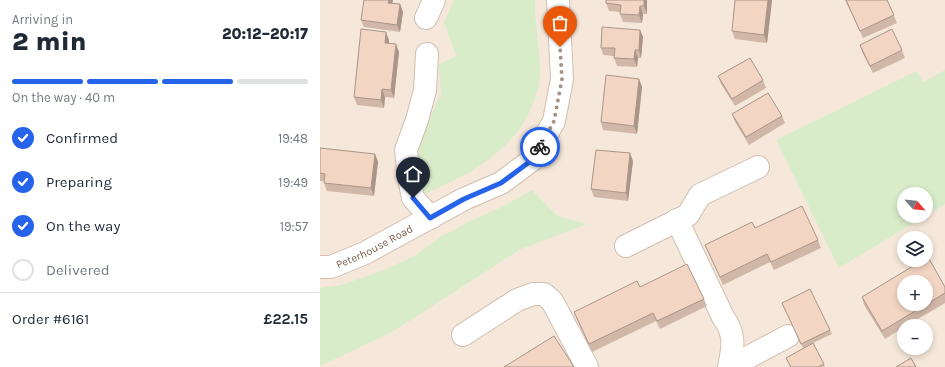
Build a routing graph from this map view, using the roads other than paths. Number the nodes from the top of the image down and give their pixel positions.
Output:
1 (558, 0) edge
2 (426, 54) dead end
3 (758, 167) dead end
4 (430, 218) junction
5 (677, 220) junction
6 (626, 246) dead end
7 (320, 267) edge
8 (463, 334) dead end
9 (788, 336) dead end
10 (586, 367) edge
11 (729, 367) edge

1 - 4 street, Peterhouse Road
2 - 4 street
3 - 5 street
4 - 7 street, Peterhouse Road
5 - 6 street
5 - 11 street
8 - 10 street
9 - 11 street

